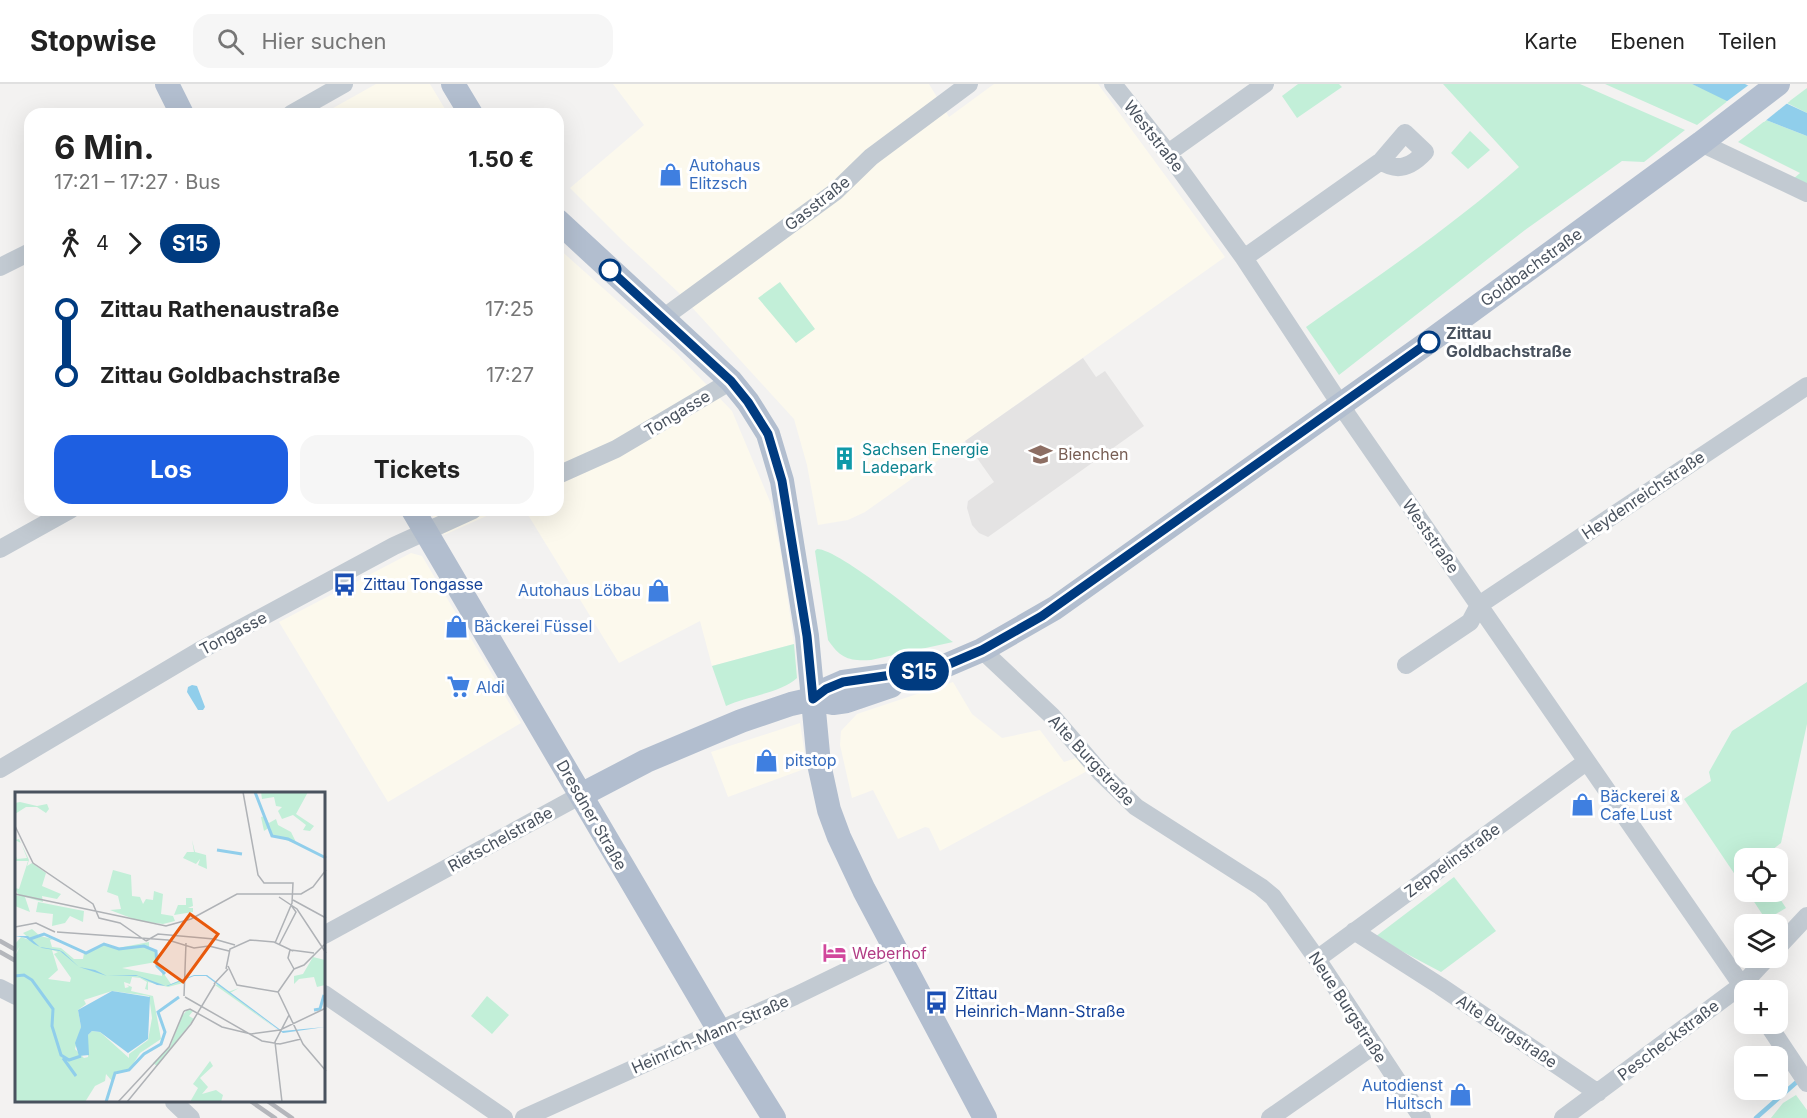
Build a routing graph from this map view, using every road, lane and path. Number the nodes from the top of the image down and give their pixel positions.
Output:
1 (167, 84) edge
2 (344, 84) edge
3 (453, 84) edge
4 (969, 84) edge
5 (1113, 84) edge
6 (1265, 84) edge
7 (1778, 84) edge
8 (179, 108) edge
9 (302, 108) edge
10 (467, 108) edge
11 (1707, 139) junction
12 (1168, 153) junction
13 (1381, 161) dead end
14 (1807, 193) edge
15 (564, 227) edge
16 (24, 255) edge
17 (1244, 258) junction
18 (0, 267) edge
19 (663, 318) junction
20 (731, 381) junction
21 (1807, 386) edge
22 (1341, 405) junction
23 (564, 472) edge
24 (59, 516) edge
25 (416, 516) edge
26 (459, 516) edge
27 (425, 531) junction
28 (0, 549) edge
29 (1479, 604) junction
30 (982, 650) junction
31 (1406, 665) dead end
32 (813, 699) junction
33 (1586, 762) junction
34 (0, 769) edge
35 (581, 795) junction
36 (1273, 897) joint
37 (1807, 916) edge
38 (1354, 931) junction
39 (326, 934) edge
40 (1788, 936) edge
41 (894, 948) junction
42 (1317, 959) junction
43 (1759, 968) edge
44 (1739, 980) edge
45 (1750, 980) edge
46 (0, 988) edge
47 (1734, 994) edge
48 (326, 995) edge
49 (15, 996) edge
50 (718, 1030) junction
51 (1774, 1034) edge
52 (1373, 1046) junction
53 (1807, 1083) edge
54 (1598, 1093) junction
55 (176, 1103) edge
56 (191, 1118) edge
57 (504, 1118) edge
58 (524, 1118) edge
59 (774, 1118) edge
60 (985, 1118) edge
61 (1270, 1118) edge
62 (1422, 1118) edge
63 (1563, 1118) edge

1 - 8 main road
2 - 9 street
3 - 10 main road
4 - 19 street, Gasstraße
5 - 12 street, Weststraße
6 - 12 street
7 - 11 main road, Goldbachstraße
11 - 14 street
11 - 22 main road, Goldbachstraße
12 - 17 street, Weststraße
13 - 17 street
15 - 19 main road
16 - 18 street
17 - 22 street, Weststraße
19 - 20 main road
20 - 23 street, Tongasse
20 - 32 main road
21 - 29 street, Heydenreichstraße
22 - 29 street, Weststraße
22 - 30 main road, Goldbachstraße
24 - 28 street
25 - 27 main road, Dresdner Straße
26 - 27 street, Tongasse
27 - 34 street, Tongasse
27 - 35 main road, Dresdner Straße
29 - 31 street
29 - 33 street, Weststraße
30 - 32 main road, Goldbachstraße
30 - 36 street, Alte Burgstraße
32 - 35 main road, Rietschelstraße
32 - 41 main road
33 - 38 street, Zeppelinstraße
33 - 44 street, Weststraße
35 - 39 street, Rietschelstraße
35 - 50 main road, Dresdner Straße
36 - 42 street, Neue Burgstraße
37 - 40 street
38 - 42 street, Zeppelinstraße
38 - 54 street, Alte Burgstraße
41 - 50 street, Heinrich-Mann-Straße
41 - 60 main road
42 - 52 street, Neue Burgstraße
43 - 45 street, Pescheckstraße
46 - 49 street
47 - 54 street, Pescheckstraße
48 - 57 street
50 - 58 street, Heinrich-Mann-Straße
50 - 59 main road, Dresdner Straße
51 - 53 street
52 - 61 street
52 - 62 street, Neue Burgstraße
54 - 63 street, Pescheckstraße
55 - 56 street

